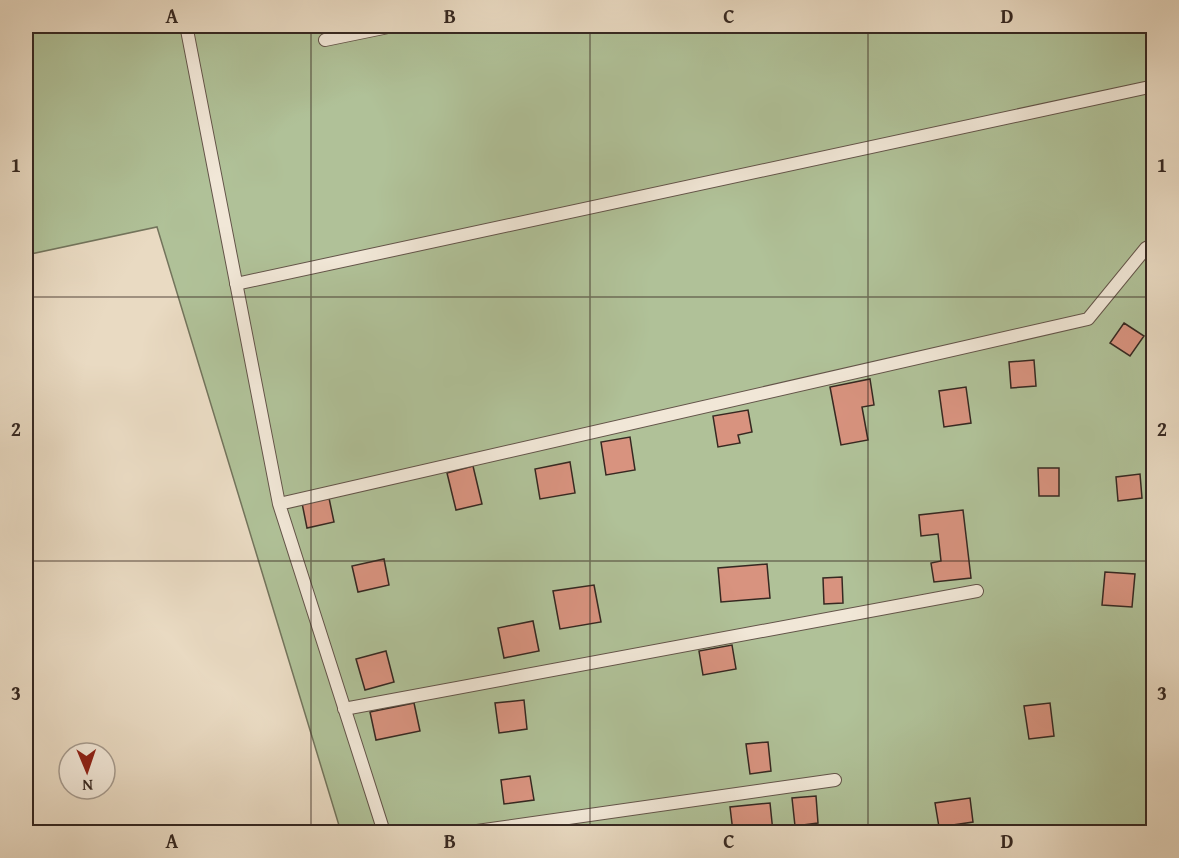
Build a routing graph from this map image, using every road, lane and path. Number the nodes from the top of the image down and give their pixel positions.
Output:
1 (393, 26) edge
2 (188, 27) edge
3 (325, 40) dead end
4 (1154, 86) edge
5 (1154, 244) edge
6 (236, 284) junction
7 (279, 504) junction
8 (977, 591) dead end
9 (344, 709) junction
10 (835, 780) dead end
11 (384, 832) edge
12 (470, 832) edge

1 - 3 lane
2 - 6 lane
4 - 6 lane
5 - 7 lane
6 - 7 lane
7 - 9 lane
8 - 9 lane
9 - 11 lane
10 - 12 lane

